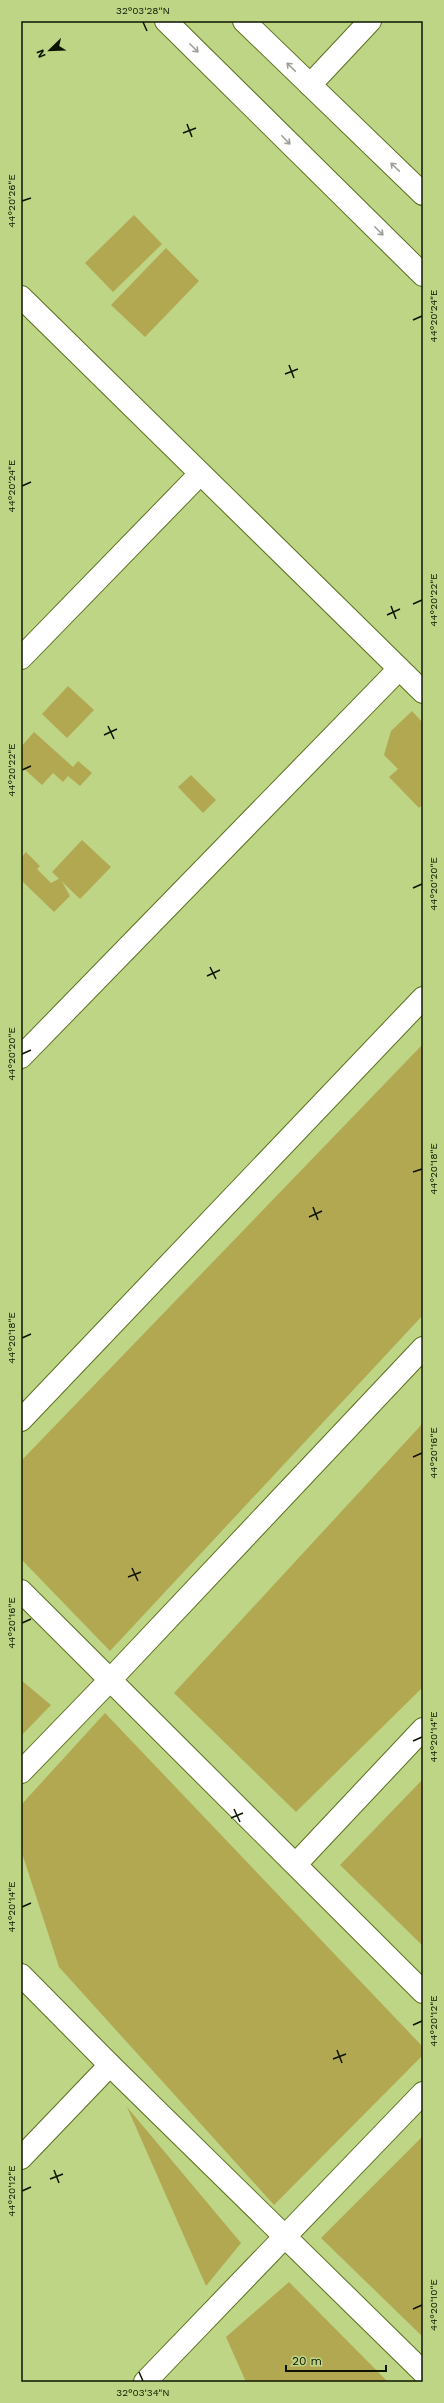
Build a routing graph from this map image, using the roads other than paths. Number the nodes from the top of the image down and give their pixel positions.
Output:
1 (166, 21) edge
2 (244, 21) edge
3 (370, 21) edge
4 (310, 85) junction
5 (423, 194) edge
6 (423, 275) edge
7 (25, 310) edge
8 (200, 474) junction
9 (21, 658) edge
10 (399, 669) junction
11 (423, 692) edge
12 (423, 998) edge
13 (21, 1057) edge
14 (423, 1348) edge
15 (21, 1420) edge
16 (21, 1591) edge
17 (110, 1680) junction
18 (423, 1729) edge
19 (21, 1772) edge
20 (296, 1864) junction
21 (21, 1975) edge
22 (423, 1992) edge
23 (110, 2065) junction
24 (423, 2093) edge
25 (21, 2158) edge
26 (285, 2237) junction
27 (423, 2372) edge
28 (144, 2382) edge

1 -> 6 street
4 -> 2 street
3 - 4 street
5 -> 4 street
7 - 8 street
8 - 9 street
8 - 10 street
10 - 11 street
10 - 13 street
12 - 15 street
14 - 17 street
16 - 17 street
17 - 19 street
17 - 20 street
18 - 20 street
20 - 22 street
21 - 23 street
23 - 25 street
23 - 26 street
24 - 26 street
26 - 27 street
26 - 28 street

